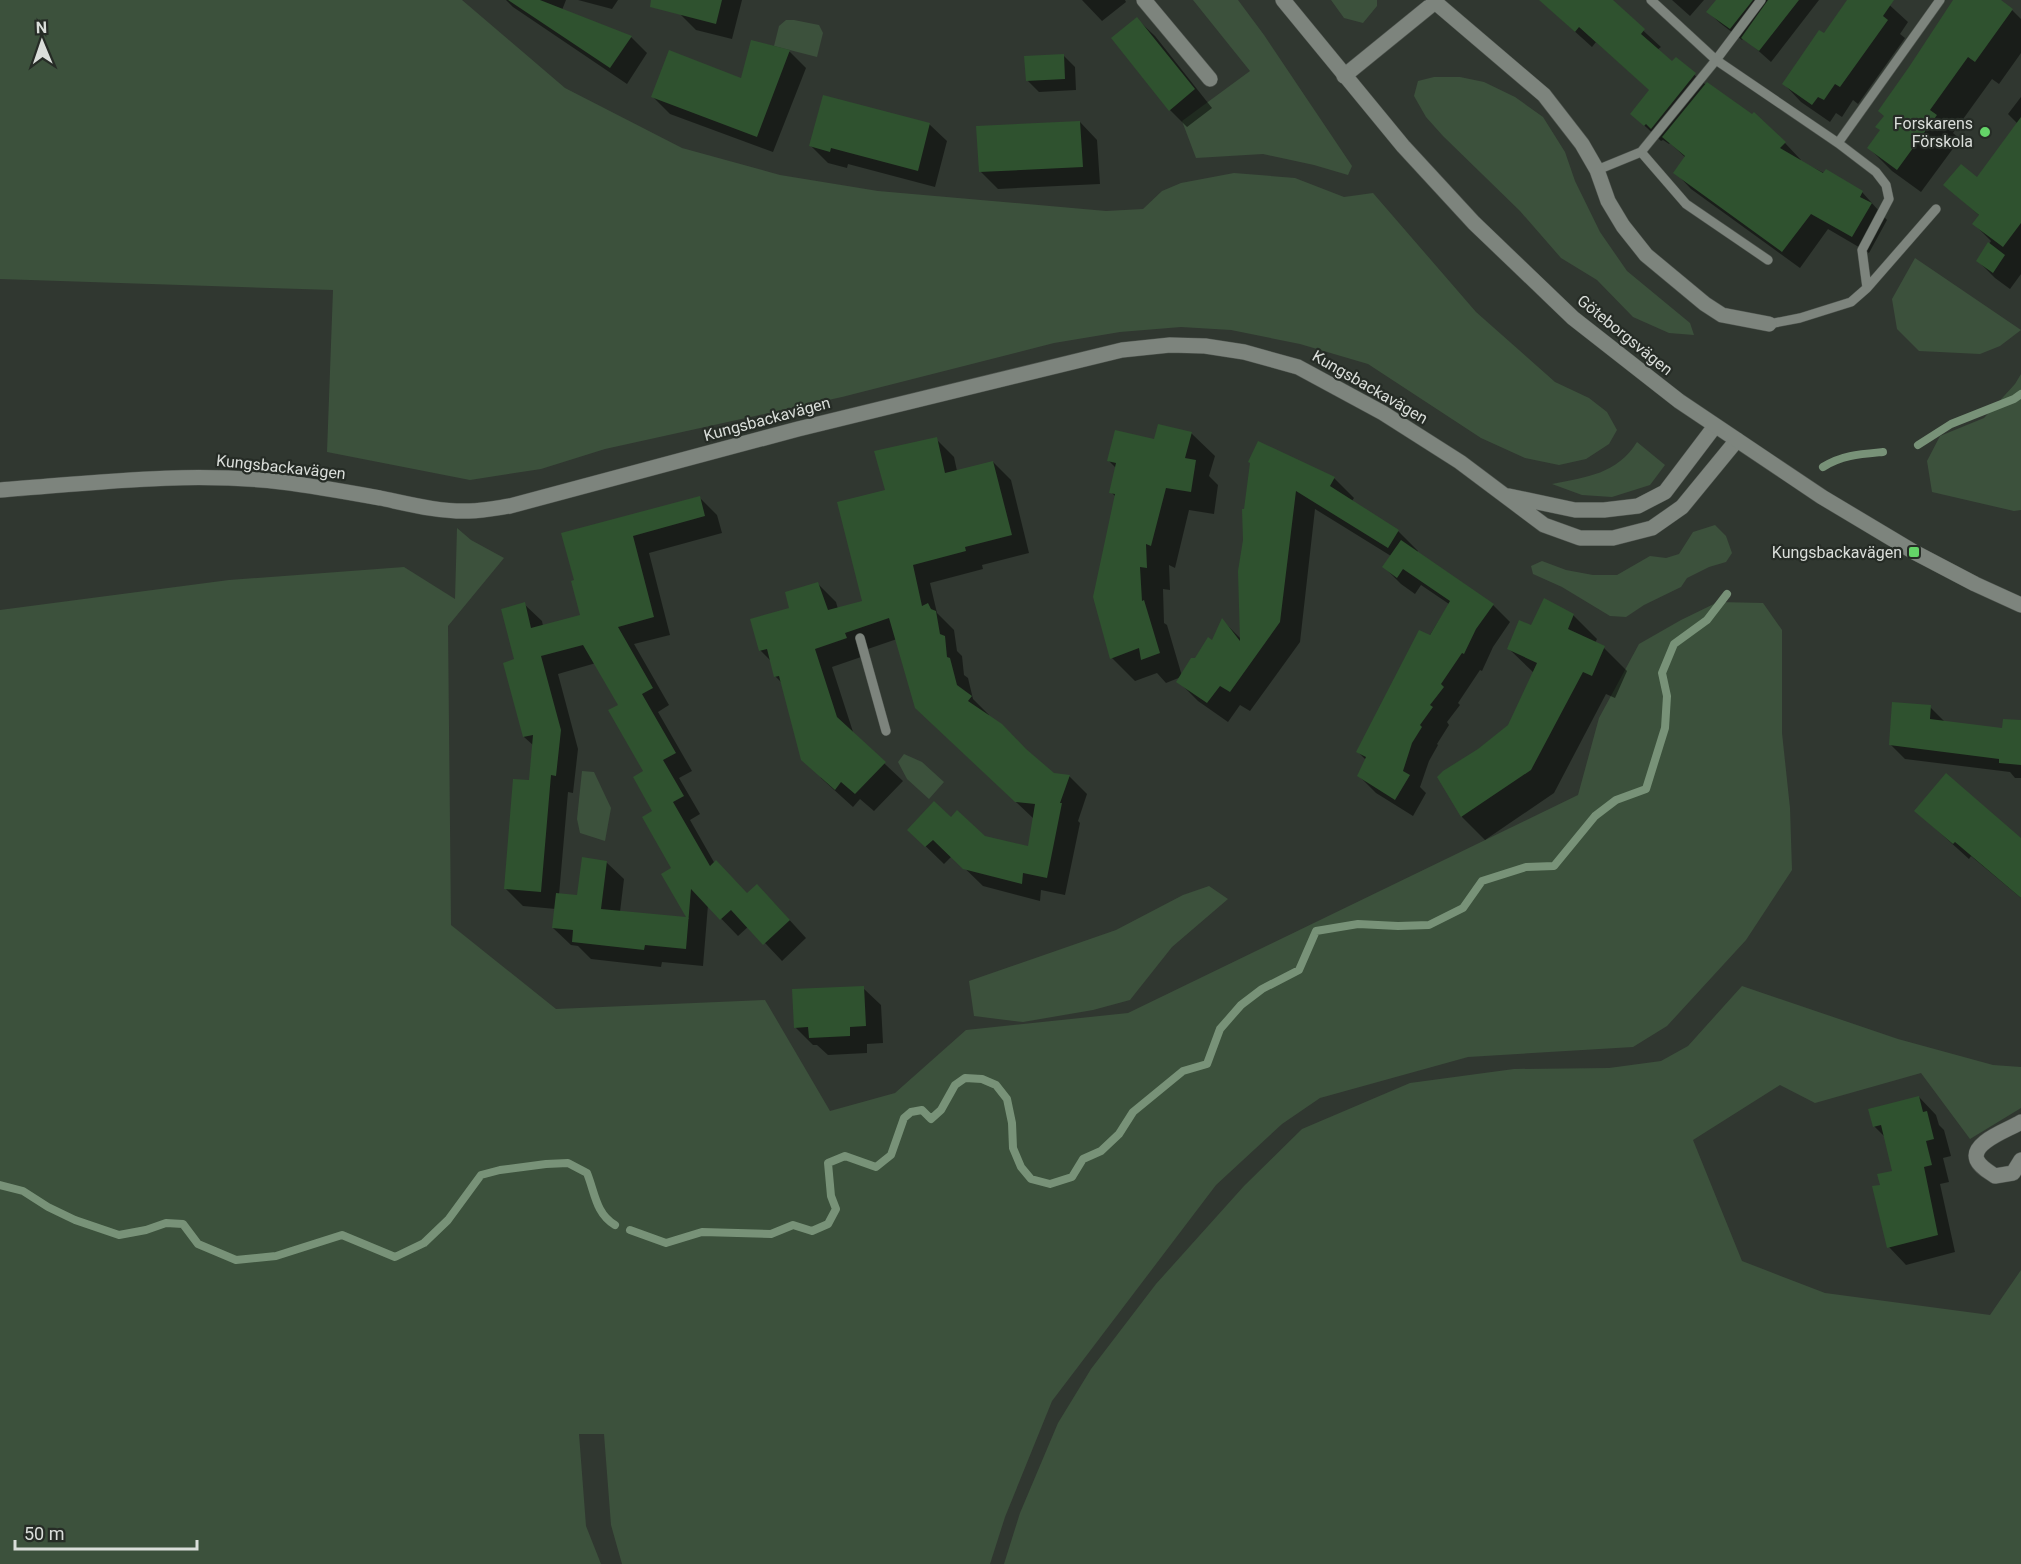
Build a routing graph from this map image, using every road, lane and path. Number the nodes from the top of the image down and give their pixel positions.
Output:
1 (1144, 0) edge
2 (1284, 0) edge
3 (1651, 0) edge
4 (1761, 0) edge
5 (1940, 0) edge
6 (1434, 1) edge
7 (1716, 60) junction
8 (1344, 76) junction
9 (1210, 79) dead end
10 (1838, 143) junction
11 (1641, 152) junction
12 (1597, 170) junction
13 (1936, 209) dead end
14 (1768, 260) dead end
15 (1867, 288) junction
16 (1769, 324) joint
17 (1715, 426) junction
18 (1737, 440) junction
19 (0, 490) edge
20 (1506, 496) junction
21 (2021, 604) edge
22 (860, 638) dead end
23 (886, 731) dead end
24 (2021, 1122) edge
25 (2021, 1160) edge

1 - 9 street
2 - 8 street, Göteborgsvägen
3 - 7 lane
4 - 7 lane
5 - 10 lane
6 - 8 street
6 - 12 street
7 - 10 lane
7 - 11 lane
8 - 17 street, Göteborgsvägen
10 - 15 lane
11 - 12 lane
11 - 14 lane
12 - 16 street
13 - 15 lane
15 - 16 lane
17 - 18 street, Göteborgsvägen
17 - 20 street, Kungsbackavägen
18 - 20 street, Kungsbackavägen
18 - 21 street, Göteborgsvägen
19 - 20 street, Kungsbackavägen
22 - 23 lane
24 - 25 street

